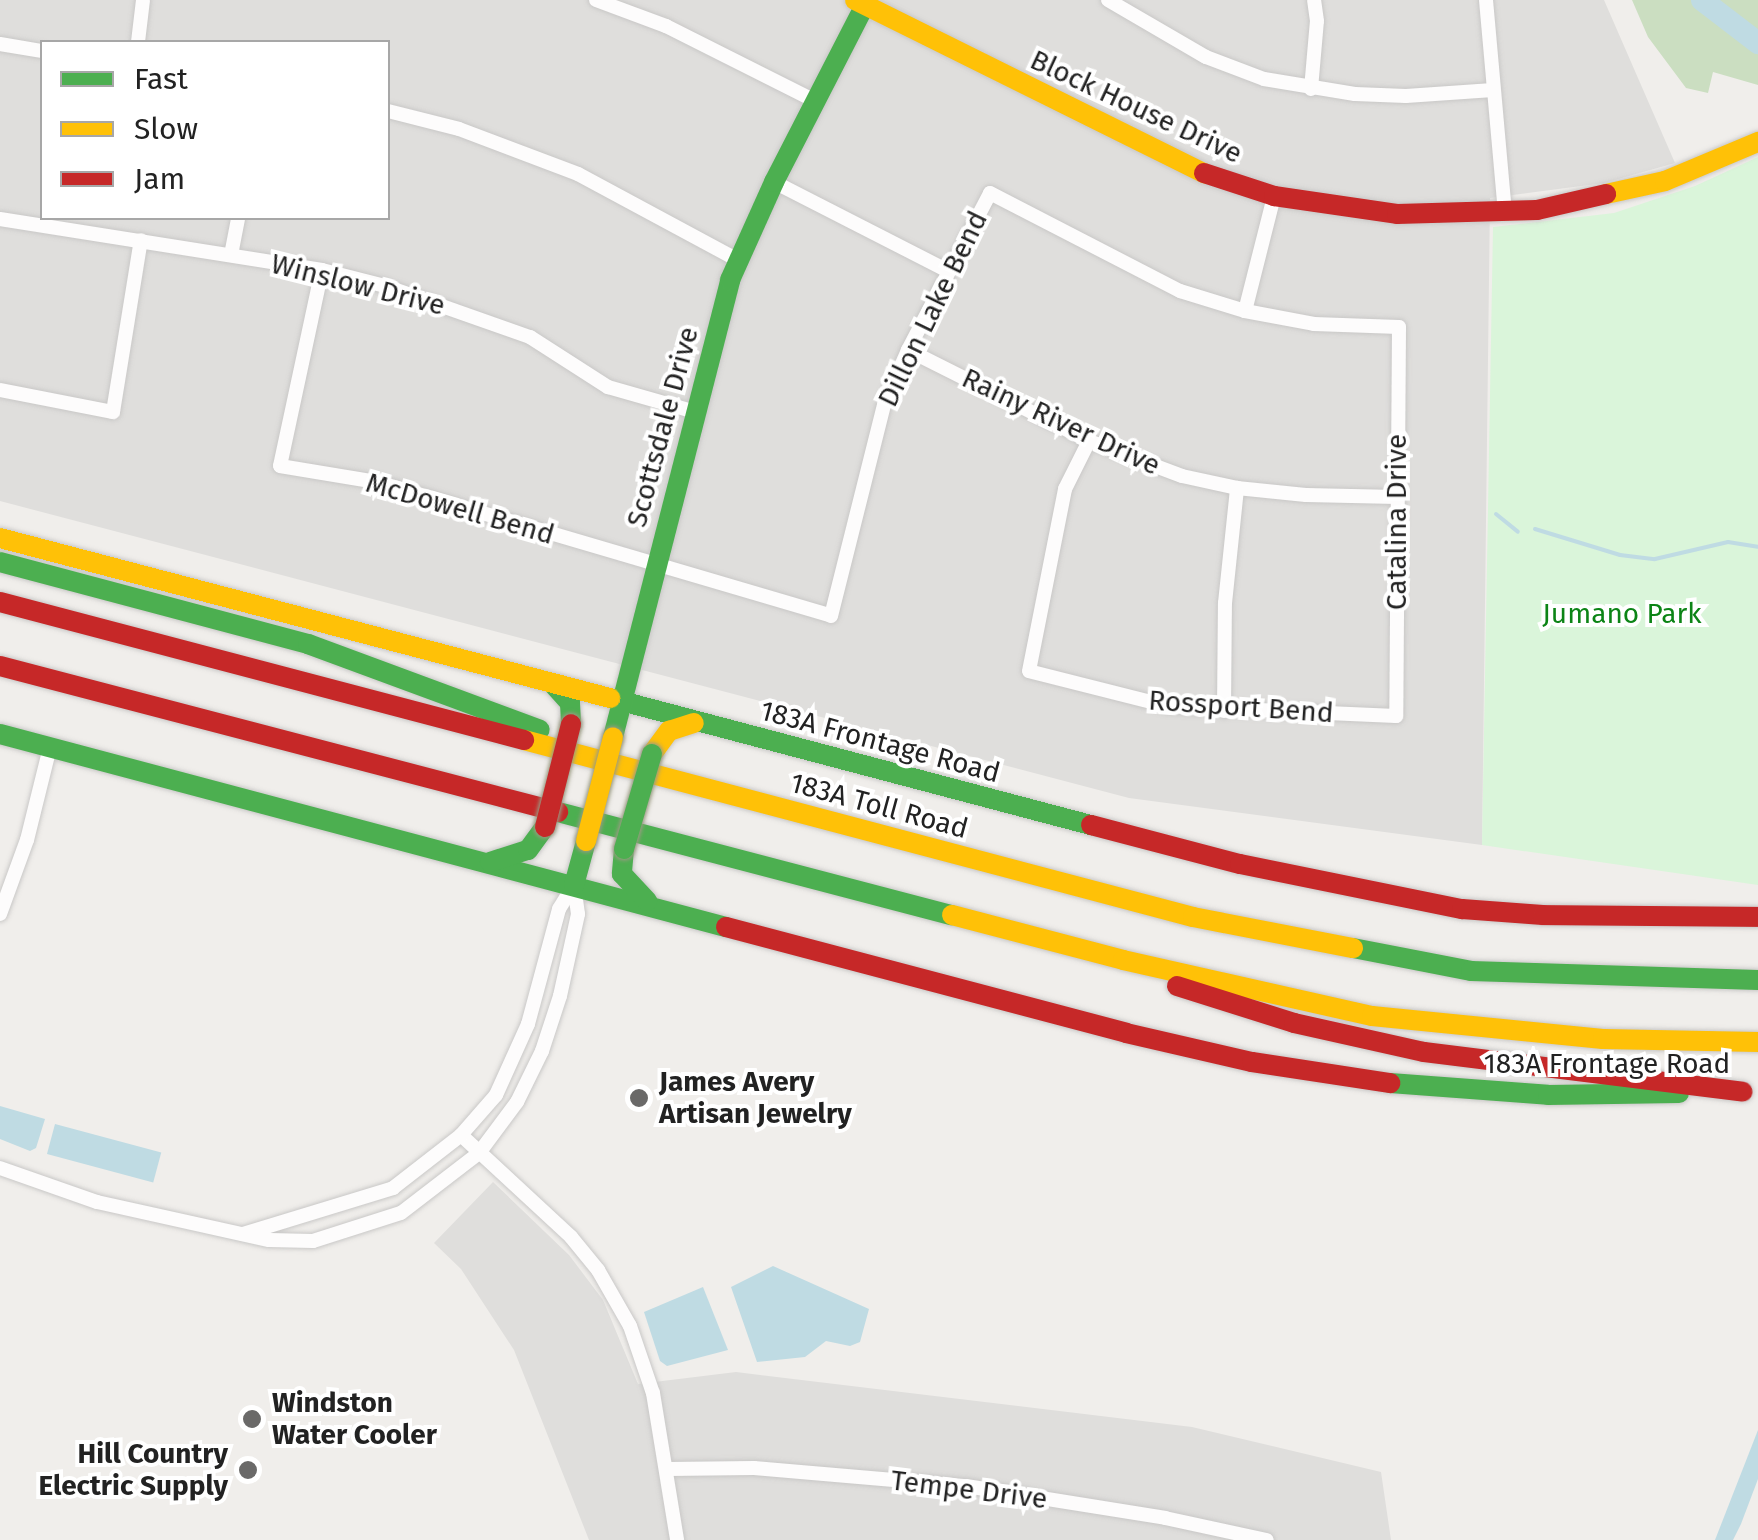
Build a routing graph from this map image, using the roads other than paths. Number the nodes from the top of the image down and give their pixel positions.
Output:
1 (143, 0) edge
2 (596, 0) edge
3 (1108, 0) edge
4 (1314, 0) edge
5 (1486, 0) edge
6 (860, 2) edge
7 (138, 40) edge
8 (0, 44) edge
9 (40, 51) edge
10 (1311, 88) junction
11 (1494, 90) junction
12 (814, 101) junction
13 (390, 112) edge
14 (1758, 142) edge
15 (774, 182) junction
16 (1274, 196) junction
17 (1505, 213) junction
18 (0, 219) edge
19 (238, 220) edge
20 (141, 240) junction
21 (231, 256) junction
22 (738, 260) junction
23 (322, 270) junction
24 (948, 271) junction
25 (1245, 311) junction
26 (1399, 327) joint
27 (908, 350) junction
28 (0, 390) edge
29 (696, 412) junction
30 (1089, 441) junction
31 (1237, 488) junction
32 (1397, 496) junction
33 (0, 538) edge
34 (0, 562) edge
35 (655, 568) junction
36 (0, 602) edge
37 (831, 616) joint
38 (0, 666) edge
39 (0, 682) edge
40 (550, 682) junction
41 (620, 702) junction
42 (1224, 711) junction
43 (1396, 716) joint
44 (210, 721) junction
45 (696, 722) junction
46 (0, 734) edge
47 (50, 747) junction
48 (681, 782) junction
49 (488, 862) junction
50 (574, 885) junction
51 (657, 907) junction
52 (0, 914) edge
53 (1758, 917) edge
54 (1123, 960) junction
55 (1758, 980) edge
56 (1758, 1042) edge
57 (1750, 1092) edge
58 (461, 1135) junction
59 (479, 1152) junction
60 (0, 1168) edge
61 (242, 1234) junction
62 (668, 1469) junction
63 (677, 1540) edge
64 (1267, 1540) edge

1 - 7 street
2 - 12 street
3 - 10 street
4 - 10 street
5 - 11 street
6 - 12 main road, Scottsdale Drive
6 - 16 main road, Block House Drive
8 - 9 street
10 - 11 street
11 - 17 street
12 - 15 main road, Scottsdale Drive
13 - 22 street
14 - 17 main road, Block House Drive
15 - 22 main road, Scottsdale Drive
15 - 24 street
16 - 17 main road, Block House Drive
16 - 25 street
18 - 20 street, Winslow Drive
19 - 21 street
20 - 21 street, Winslow Drive
20 - 28 street
21 - 23 street, Winslow Drive
22 - 29 main road, Scottsdale Drive
23 - 29 street, Winslow Drive
23 - 35 street, McDowell Bend
24 - 25 street, Dillon Lake Bend
24 - 27 street, Dillon Lake Bend
25 - 26 street, Dillon Lake Bend
26 - 32 street, Catalina Drive
27 - 30 street, Rainy River Drive
27 - 37 street, Dillon Lake Bend
29 - 35 main road, Scottsdale Drive
30 - 31 street, Rainy River Drive
30 - 42 street, Rossport Bend
31 - 32 street, Rainy River Drive
31 - 42 street
32 - 43 street, Catalina Drive
33 - 40 main road, 183A Frontage Road
34 - 48 main road
35 - 37 street, McDowell Bend
35 - 41 main road, Scottsdale Drive
36 - 48 main road, 183A Toll Road
38 - 44 main road
39 - 44 main road
40 - 41 main road, 183A Frontage Road
40 - 49 main road, bridge
41 - 45 main road, 183A Frontage Road
41 - 50 main road, Scottsdale Drive, bridge
42 - 43 street, Rossport Bend
44 - 54 main road
45 - 51 main road, bridge
45 - 53 main road, 183A Frontage Road
46 - 47 main road, 183A Frontage Road
47 - 49 main road, 183A Frontage Road
47 - 52 street
48 - 55 main road, 183A Toll Road
49 - 50 main road, 183A Frontage Road
50 - 51 main road, 183A Frontage Road
50 - 58 street, Scottsdale Drive
50 - 59 street, Scottsdale Drive
51 - 57 main road, 183A Frontage Road
54 - 56 main road
54 - 57 main road
58 - 59 street
58 - 61 street, Scottsdale Drive
59 - 61 street, Scottsdale Drive
59 - 62 street
60 - 61 street, Scottsdale Drive
62 - 63 street
62 - 64 street, Tempe Drive

